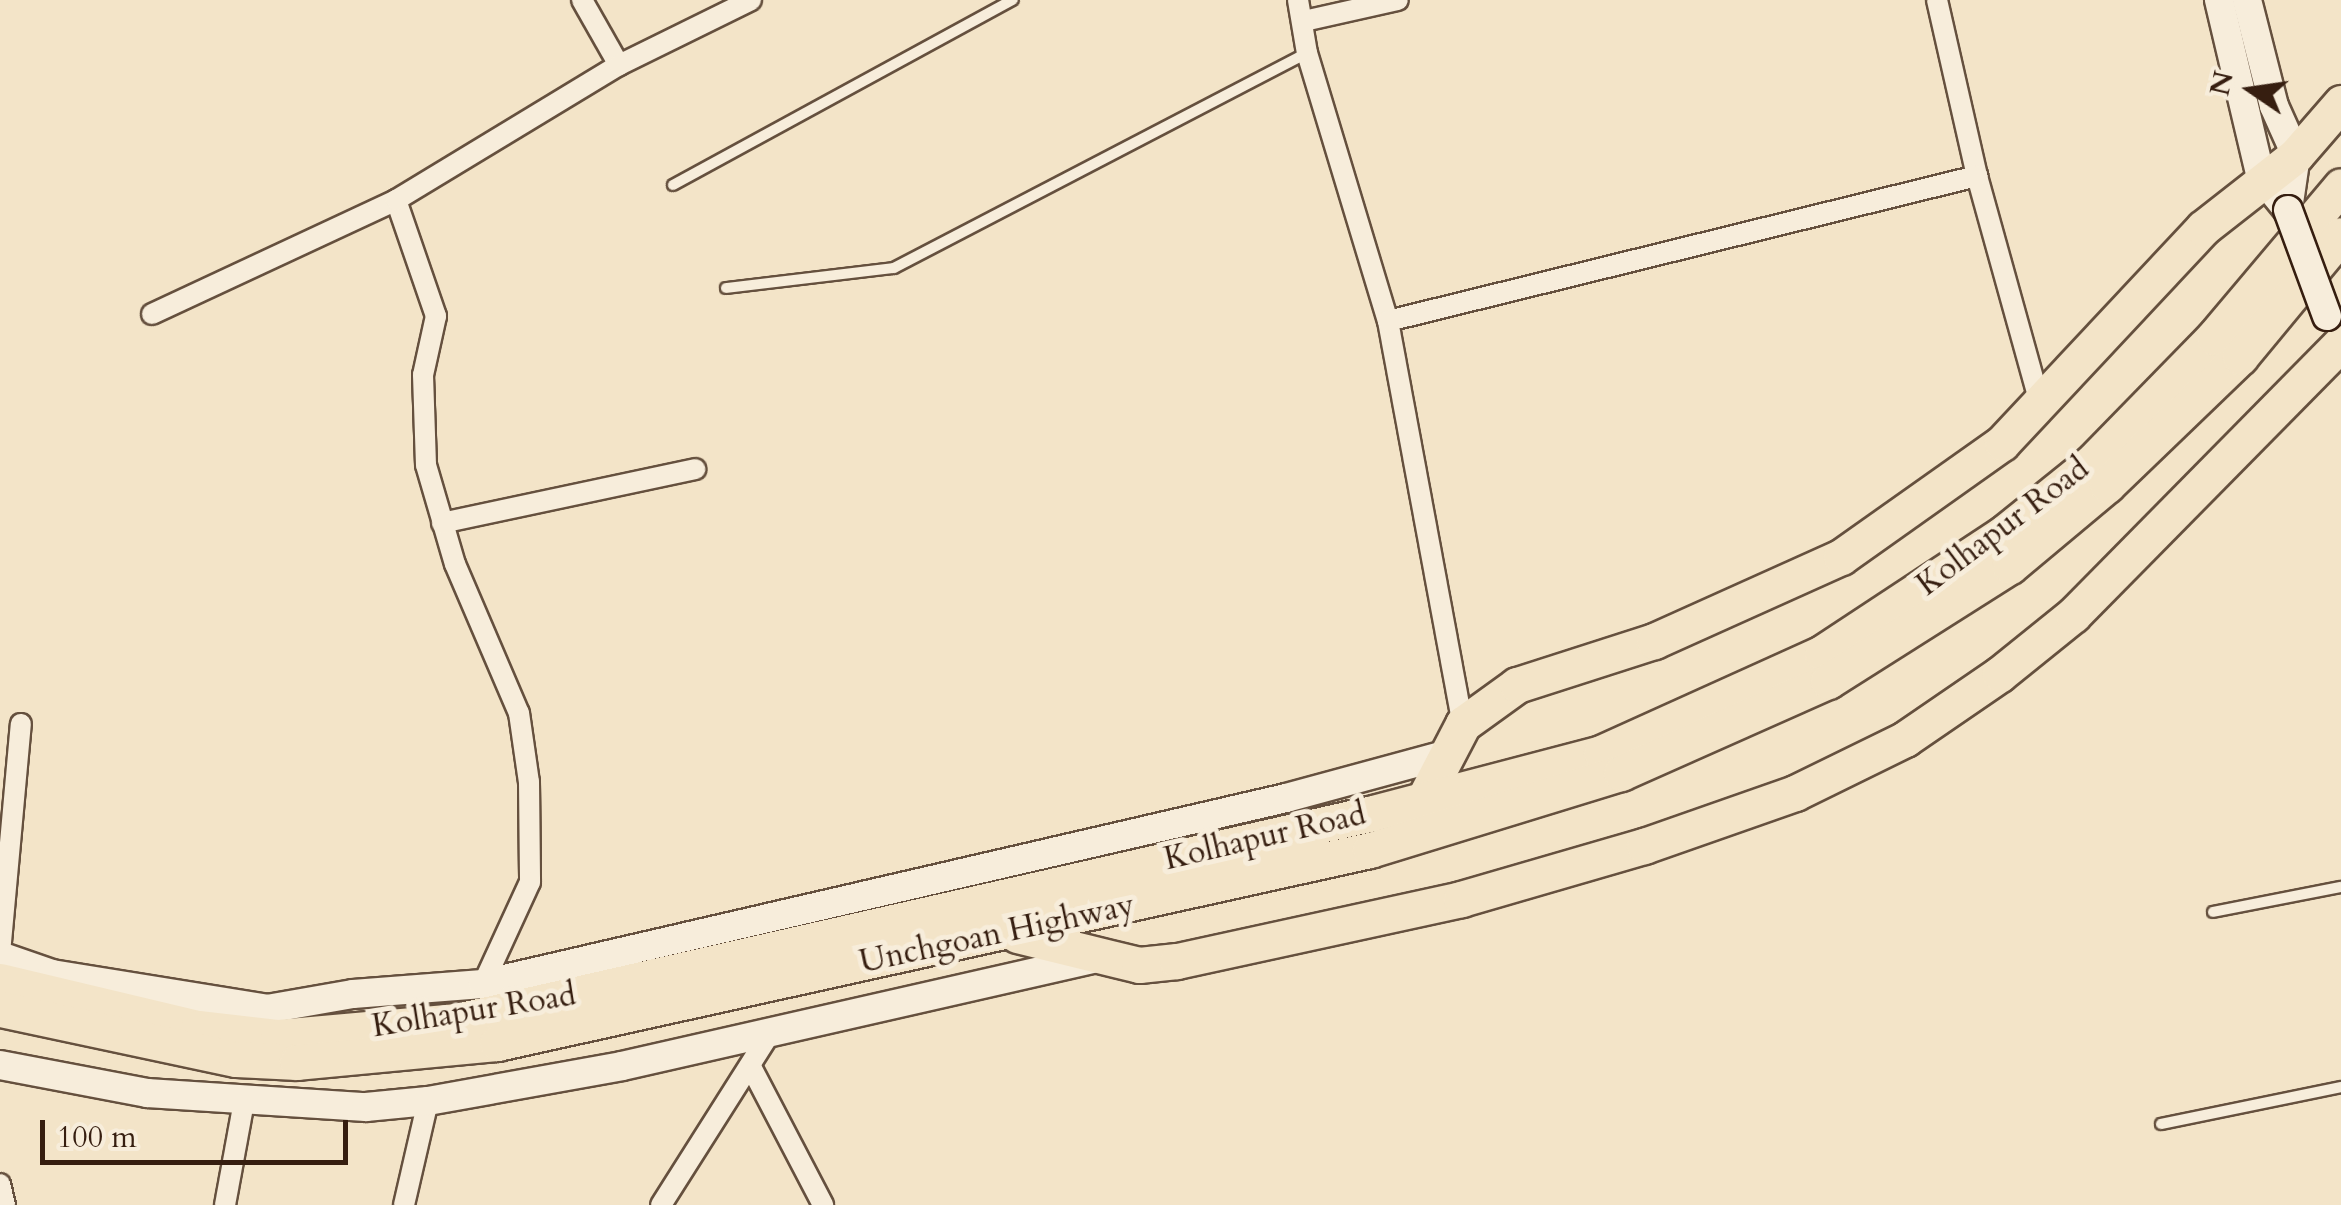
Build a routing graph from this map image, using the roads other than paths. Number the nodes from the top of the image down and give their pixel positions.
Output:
1 (582, 0) edge
2 (750, 0) edge
3 (1013, 0) edge
4 (1398, 0) edge
5 (1937, 0) edge
6 (2219, 0) edge
7 (2246, 0) edge
8 (1301, 10) edge
9 (1307, 53) junction
10 (619, 66) junction
11 (2341, 104) edge
12 (2296, 155) junction
13 (1977, 176) junction
14 (2261, 177) junction
15 (673, 185) dead end
16 (2341, 186) edge
17 (396, 200) junction
18 (2288, 210) junction
19 (2341, 235) edge
20 (726, 288) dead end
21 (152, 314) dead end
22 (1388, 321) junction
23 (2336, 345) edge
24 (2041, 406) junction
25 (694, 469) dead end
26 (442, 524) junction
27 (21, 724) dead end
28 (1456, 739) junction
29 (1424, 799) junction
30 (2341, 888) edge
31 (2214, 912) dead end
32 (1011, 934) junction
33 (0, 955) edge
34 (1099, 958) junction
35 (0, 981) edge
36 (483, 984) junction
37 (0, 1009) edge
38 (772, 1030) junction
39 (0, 1065) edge
40 (751, 1067) junction
41 (2341, 1087) edge
42 (244, 1101) junction
43 (428, 1101) junction
44 (2162, 1124) dead end
45 (0, 1184) edge
46 (6, 1205) edge
47 (225, 1205) edge
48 (404, 1205) edge
49 (661, 1205) edge
50 (822, 1205) edge

1 - 10 street
2 - 10 street
3 - 15 lane
4 - 8 street
5 - 13 street
6 - 14 street
7 - 12 street
8 - 9 street
9 - 20 lane
9 - 22 street
10 - 17 street
11 - 12 highway
12 - 14 highway
12 - 18 street
13 - 22 street
13 - 24 street
14 - 18 street
14 - 24 highway
16 - 29 highway, Kolhapur Road
17 - 21 street
17 - 26 street
18 - 23 street, bridge
19 - 32 highway, Unchgoan Highway
22 - 28 street
23 - 34 highway
24 - 28 highway
25 - 26 street
26 - 36 street
27 - 33 street
28 - 29 highway
28 - 36 street
29 - 35 highway, Kolhapur Road
30 - 31 lane
32 - 34 highway
32 - 37 highway, Unchgoan Highway
33 - 36 street
34 - 38 street
38 - 40 street
38 - 43 street
39 - 42 street
40 - 49 street
40 - 50 street
41 - 44 lane
42 - 43 street
42 - 47 street
43 - 48 street
45 - 46 street

